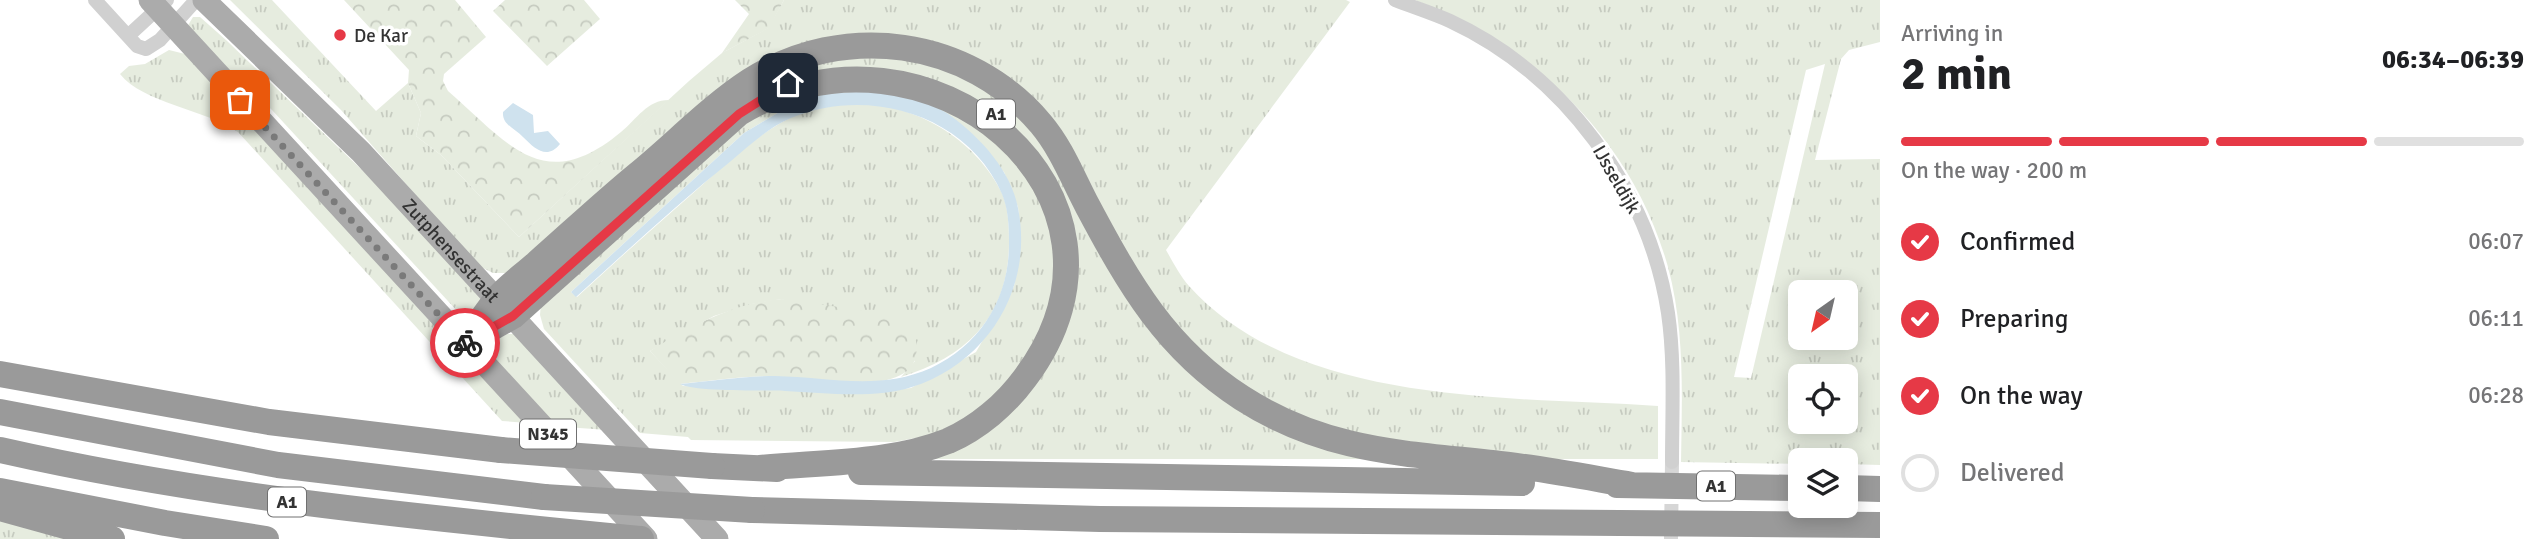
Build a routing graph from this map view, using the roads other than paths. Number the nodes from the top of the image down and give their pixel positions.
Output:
1 (95, 0) edge
2 (196, 0) edge
3 (204, 0) edge
4 (1395, 0) edge
5 (158, 3) edge
6 (173, 26) junction
7 (133, 41) junction
8 (505, 307) junction
9 (465, 343) junction
10 (0, 374) edge
11 (0, 412) edge
12 (0, 450) edge
13 (1672, 462) tunnel mouth
14 (760, 468) junction
15 (1632, 485) junction
16 (1788, 488) edge
17 (1858, 488) edge
18 (1880, 489) edge
19 (0, 491) edge
20 (0, 508) edge
21 (1880, 525) edge
22 (112, 539) edge
23 (266, 539) edge
24 (641, 539) edge
25 (646, 539) edge
26 (717, 539) edge

1 - 7 street
2 - 6 street
3 - 8 main road, Zutphensestraat / N345
4 - 13 street, IJsseldijk
5 - 6 main road, N345
5 - 7 street
6 - 7 street
6 - 9 main road, N345
8 - 9 highway
8 - 14 highway, A1
8 - 15 highway, A1
8 - 26 main road, Zutphensestraat / N345
9 - 25 main road, N345
10 - 14 highway, A1, bridge
11 - 21 highway, A1, bridge
12 - 24 highway, A1
14 - 15 highway, A1
15 - 16 highway, A1
17 - 18 highway
19 - 23 highway, A1
20 - 22 highway

